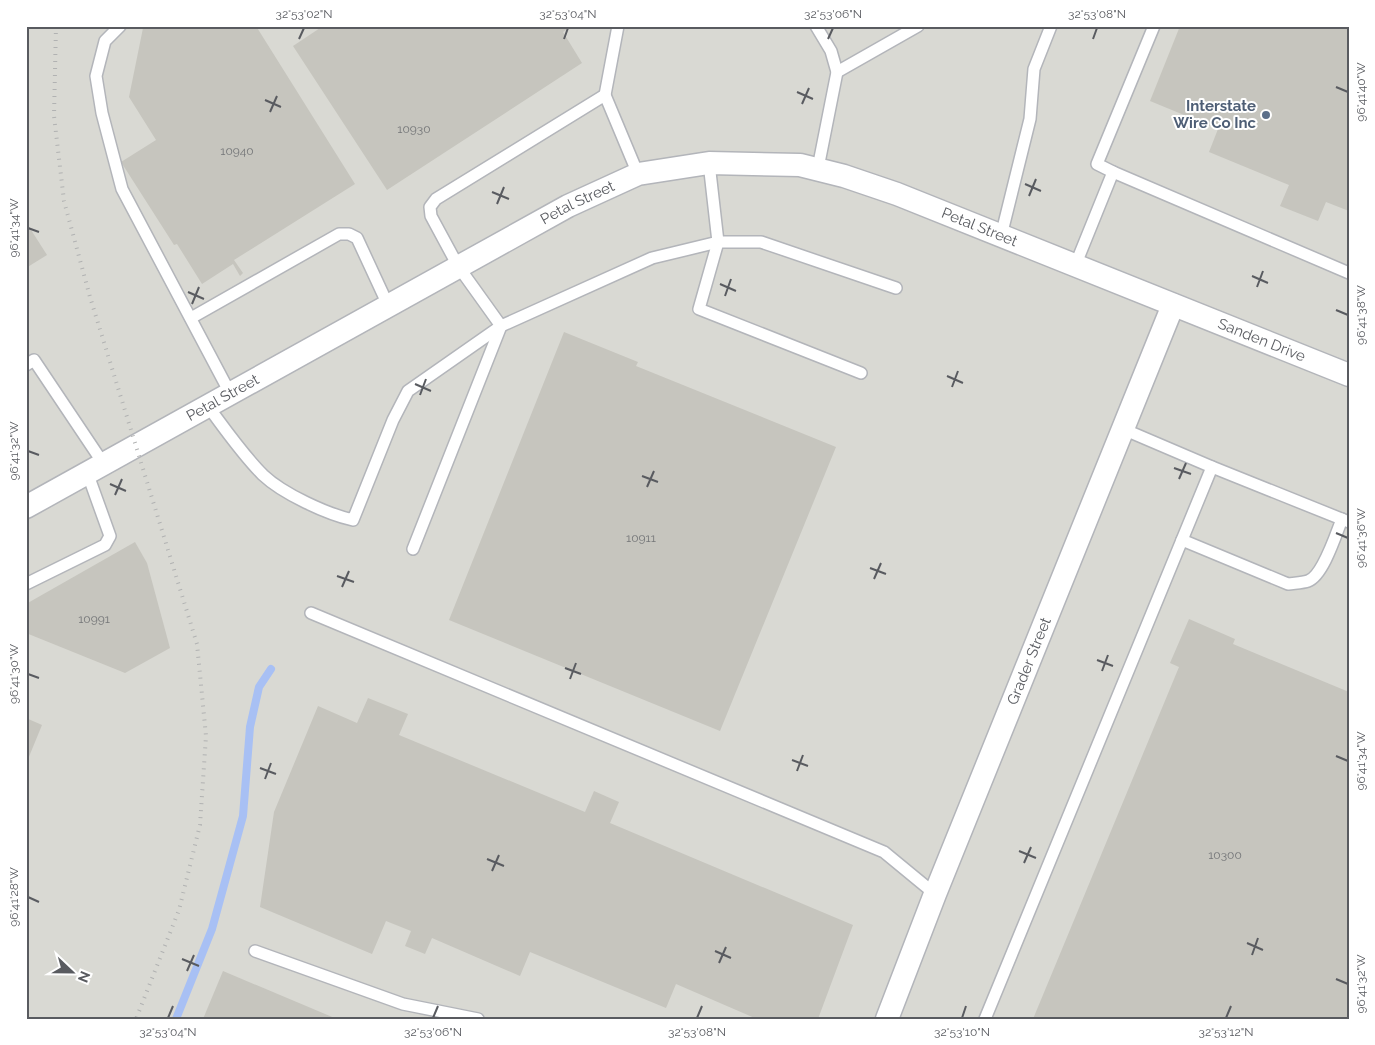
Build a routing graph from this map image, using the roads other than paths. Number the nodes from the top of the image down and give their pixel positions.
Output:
1 (120, 26) edge
2 (618, 26) edge
3 (816, 26) edge
4 (918, 26) edge
5 (1051, 26) edge
6 (1154, 26) edge
7 (837, 72) junction
8 (605, 95) junction
9 (709, 163) junction
10 (818, 168) junction
11 (1113, 172) junction
12 (638, 174) junction
13 (1001, 236) junction
14 (718, 242) junction
15 (458, 266) junction
16 (1075, 266) junction
17 (1349, 273) edge
18 (896, 288) dead end
19 (388, 305) junction
20 (1173, 305) junction
21 (191, 318) junction
22 (501, 326) junction
23 (26, 365) edge
24 (861, 374) dead end
25 (1349, 375) edge
26 (230, 392) junction
27 (207, 405) junction
28 (1123, 429) junction
29 (95, 468) junction
30 (1212, 468) junction
31 (26, 507) edge
32 (1345, 520) edge
33 (1182, 540) junction
34 (413, 549) dead end
35 (26, 584) edge
36 (311, 614) dead end
37 (935, 894) junction
38 (255, 951) dead end
39 (478, 1019) edge
40 (887, 1019) edge
41 (985, 1019) edge

1 - 21 lane
2 - 8 lane
3 - 7 lane
4 - 7 lane
5 - 13 lane
6 - 11 lane
7 - 10 lane
8 - 12 lane
8 - 15 lane
9 - 10 street, Petal Street
9 - 12 street, Petal Street
9 - 14 lane
10 - 13 street, Petal Street
11 - 16 lane
11 - 17 lane
12 - 15 street, Petal Street
13 - 16 street, Petal Street
14 - 18 lane
14 - 22 lane
14 - 24 lane
15 - 19 street, Petal Street
15 - 22 lane
16 - 20 street, Petal Street
19 - 21 lane
19 - 26 street, Petal Street
20 - 25 street, Sanden Drive
20 - 28 street, Grader Street
21 - 26 lane
22 - 27 lane
22 - 34 lane
23 - 29 lane
26 - 27 street, Petal Street
27 - 29 street, Petal Street
28 - 30 lane
28 - 37 street, Grader Street
29 - 31 street, Petal Street
29 - 35 lane
30 - 32 lane
30 - 33 lane
32 - 33 lane
33 - 41 lane
36 - 37 lane
37 - 40 street, Grader Street
38 - 39 lane

